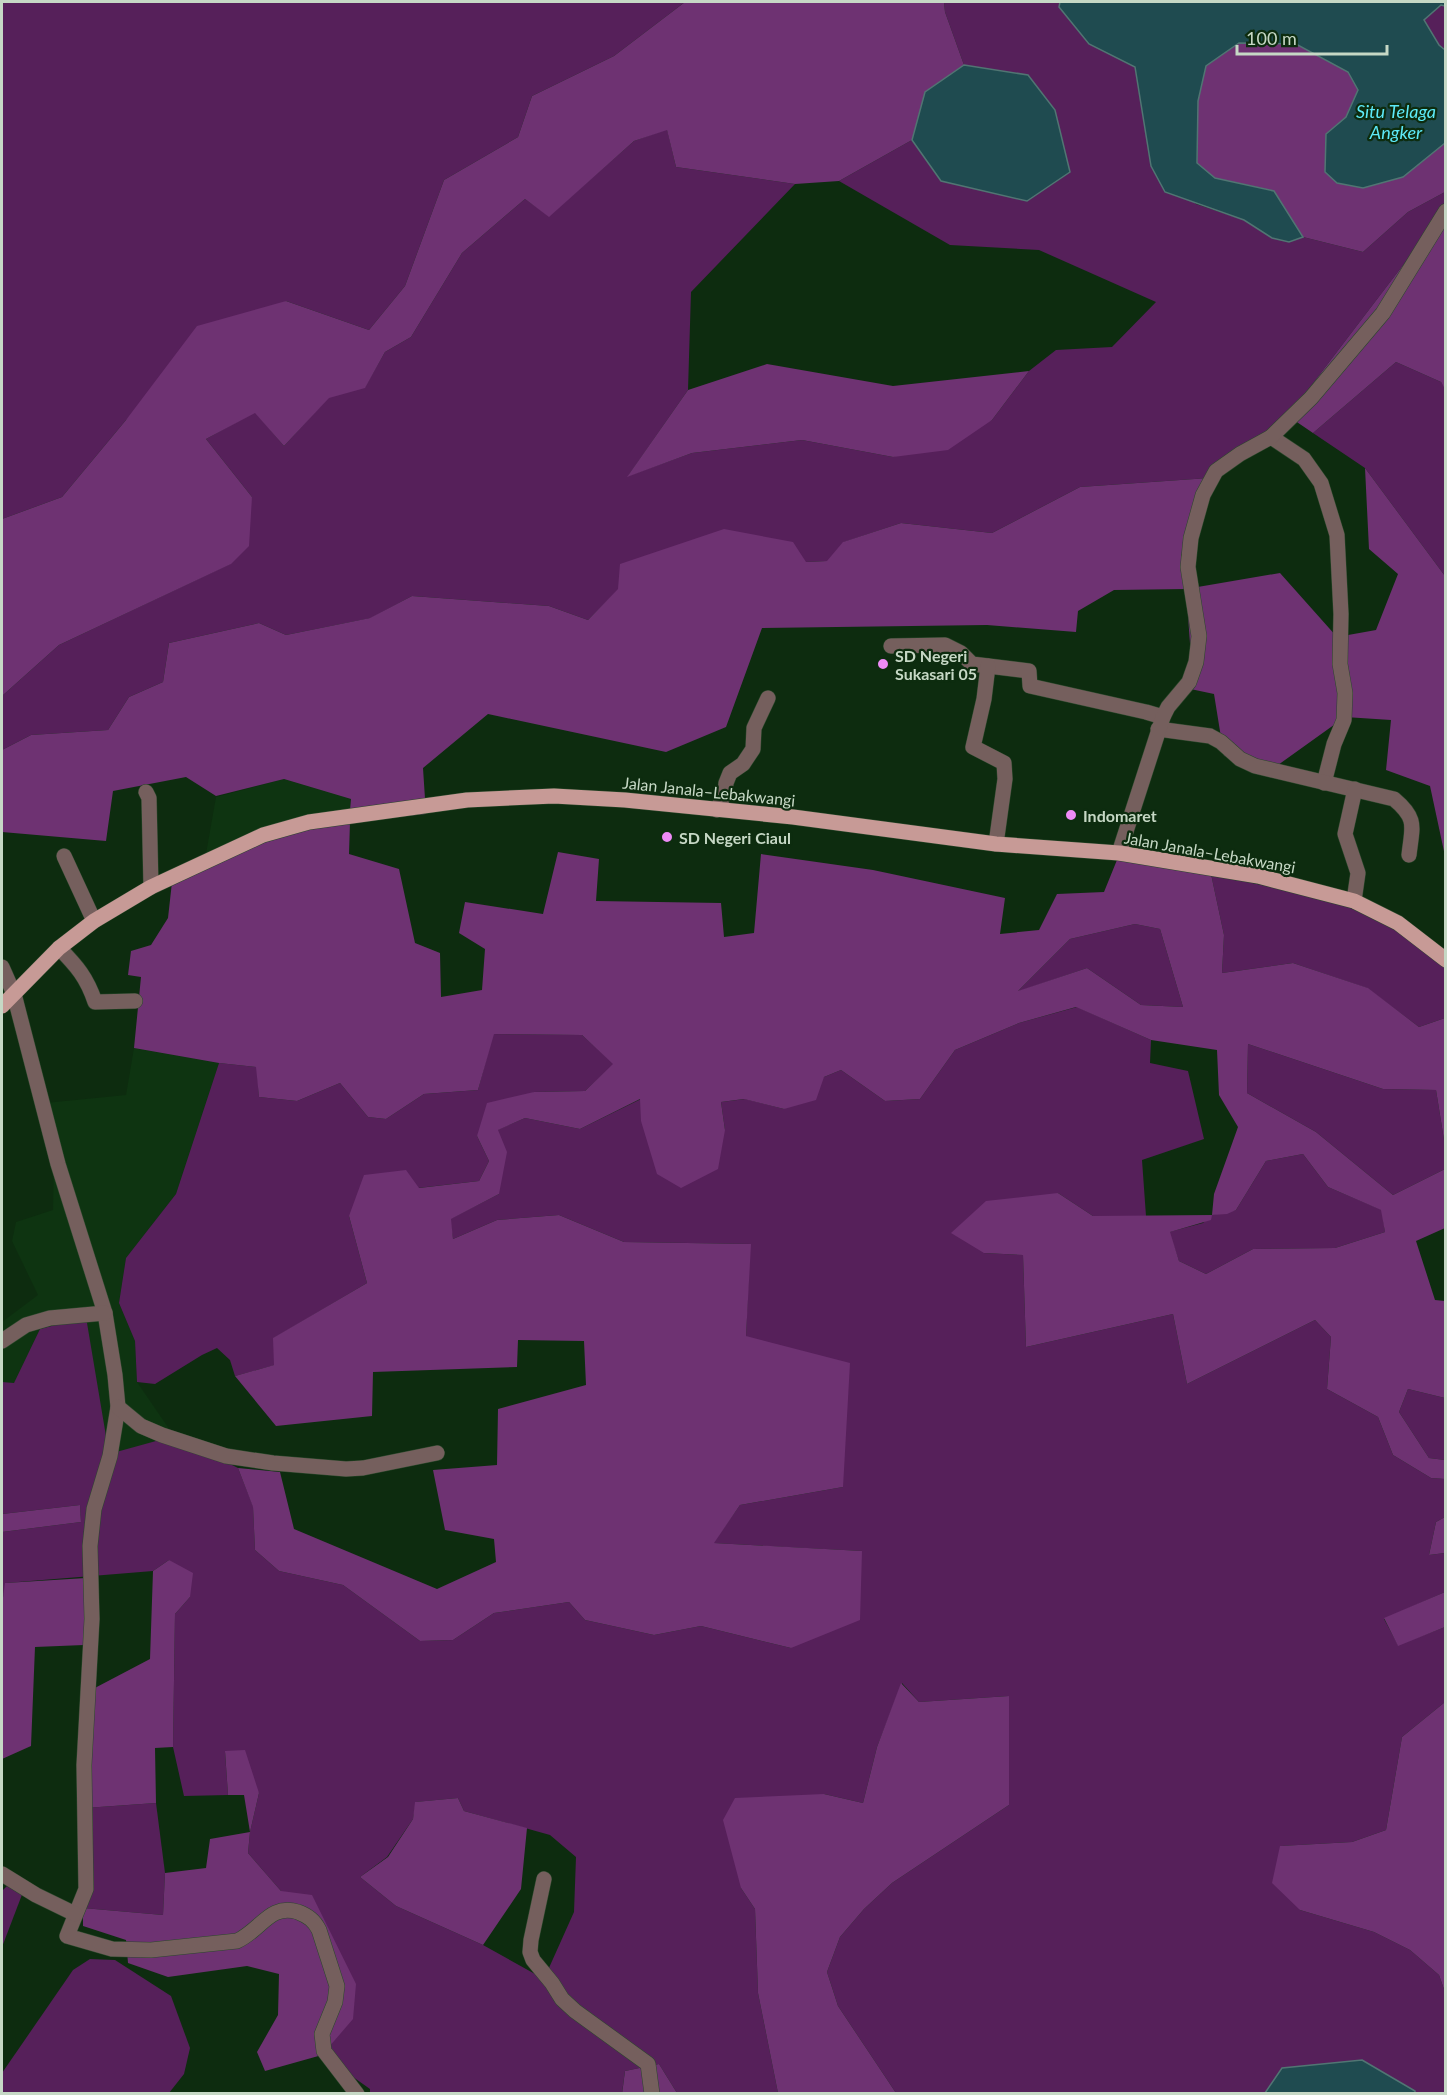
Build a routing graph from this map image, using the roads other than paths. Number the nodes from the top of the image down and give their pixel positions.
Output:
1 (1446, 211) edge
2 (1271, 437) junction
3 (891, 646) dead end
4 (988, 666) junction
5 (768, 698) dead end
6 (1160, 723) junction
7 (1324, 783) junction
8 (1355, 789) junction
9 (146, 792) dead end
10 (717, 810) junction
11 (996, 844) junction
12 (1119, 853) junction
13 (1409, 855) dead end
14 (64, 856) dead end
15 (152, 887) junction
16 (1354, 901) junction
17 (93, 921) junction
18 (59, 948) junction
19 (1446, 960) edge
20 (2, 967) edge
21 (14, 994) junction
22 (135, 1001) dead end
23 (2, 1005) edge
24 (105, 1313) junction
25 (2, 1341) edge
26 (118, 1407) junction
27 (437, 1453) dead end
28 (3, 1878) edge
29 (544, 1879) dead end
30 (75, 1914) junction
31 (357, 2094) edge
32 (652, 2094) edge

1 - 2 street
2 - 6 street
2 - 7 street
3 - 4 street
4 - 6 street
4 - 11 street
5 - 10 street
6 - 7 street
6 - 12 street
7 - 8 street
8 - 13 street
8 - 16 street
9 - 15 street
10 - 11 main road, Jalan Janala–Lebakwangi
10 - 15 main road, Jalan Janala–Lebakwangi
11 - 12 main road, Jalan Janala–Lebakwangi
12 - 16 main road, Jalan Janala–Lebakwangi
14 - 17 street
15 - 17 main road, Jalan Janala–Lebakwangi
16 - 19 main road, Jalan Janala–Lebakwangi
17 - 18 main road, Jalan Janala–Lebakwangi
18 - 21 main road, Jalan Janala–Lebakwangi
18 - 22 street
20 - 21 street
21 - 23 main road, Jalan Janala–Lebakwangi
21 - 24 street
24 - 25 street
24 - 26 street
26 - 27 street
26 - 30 street
28 - 30 street
29 - 32 street
30 - 31 street

